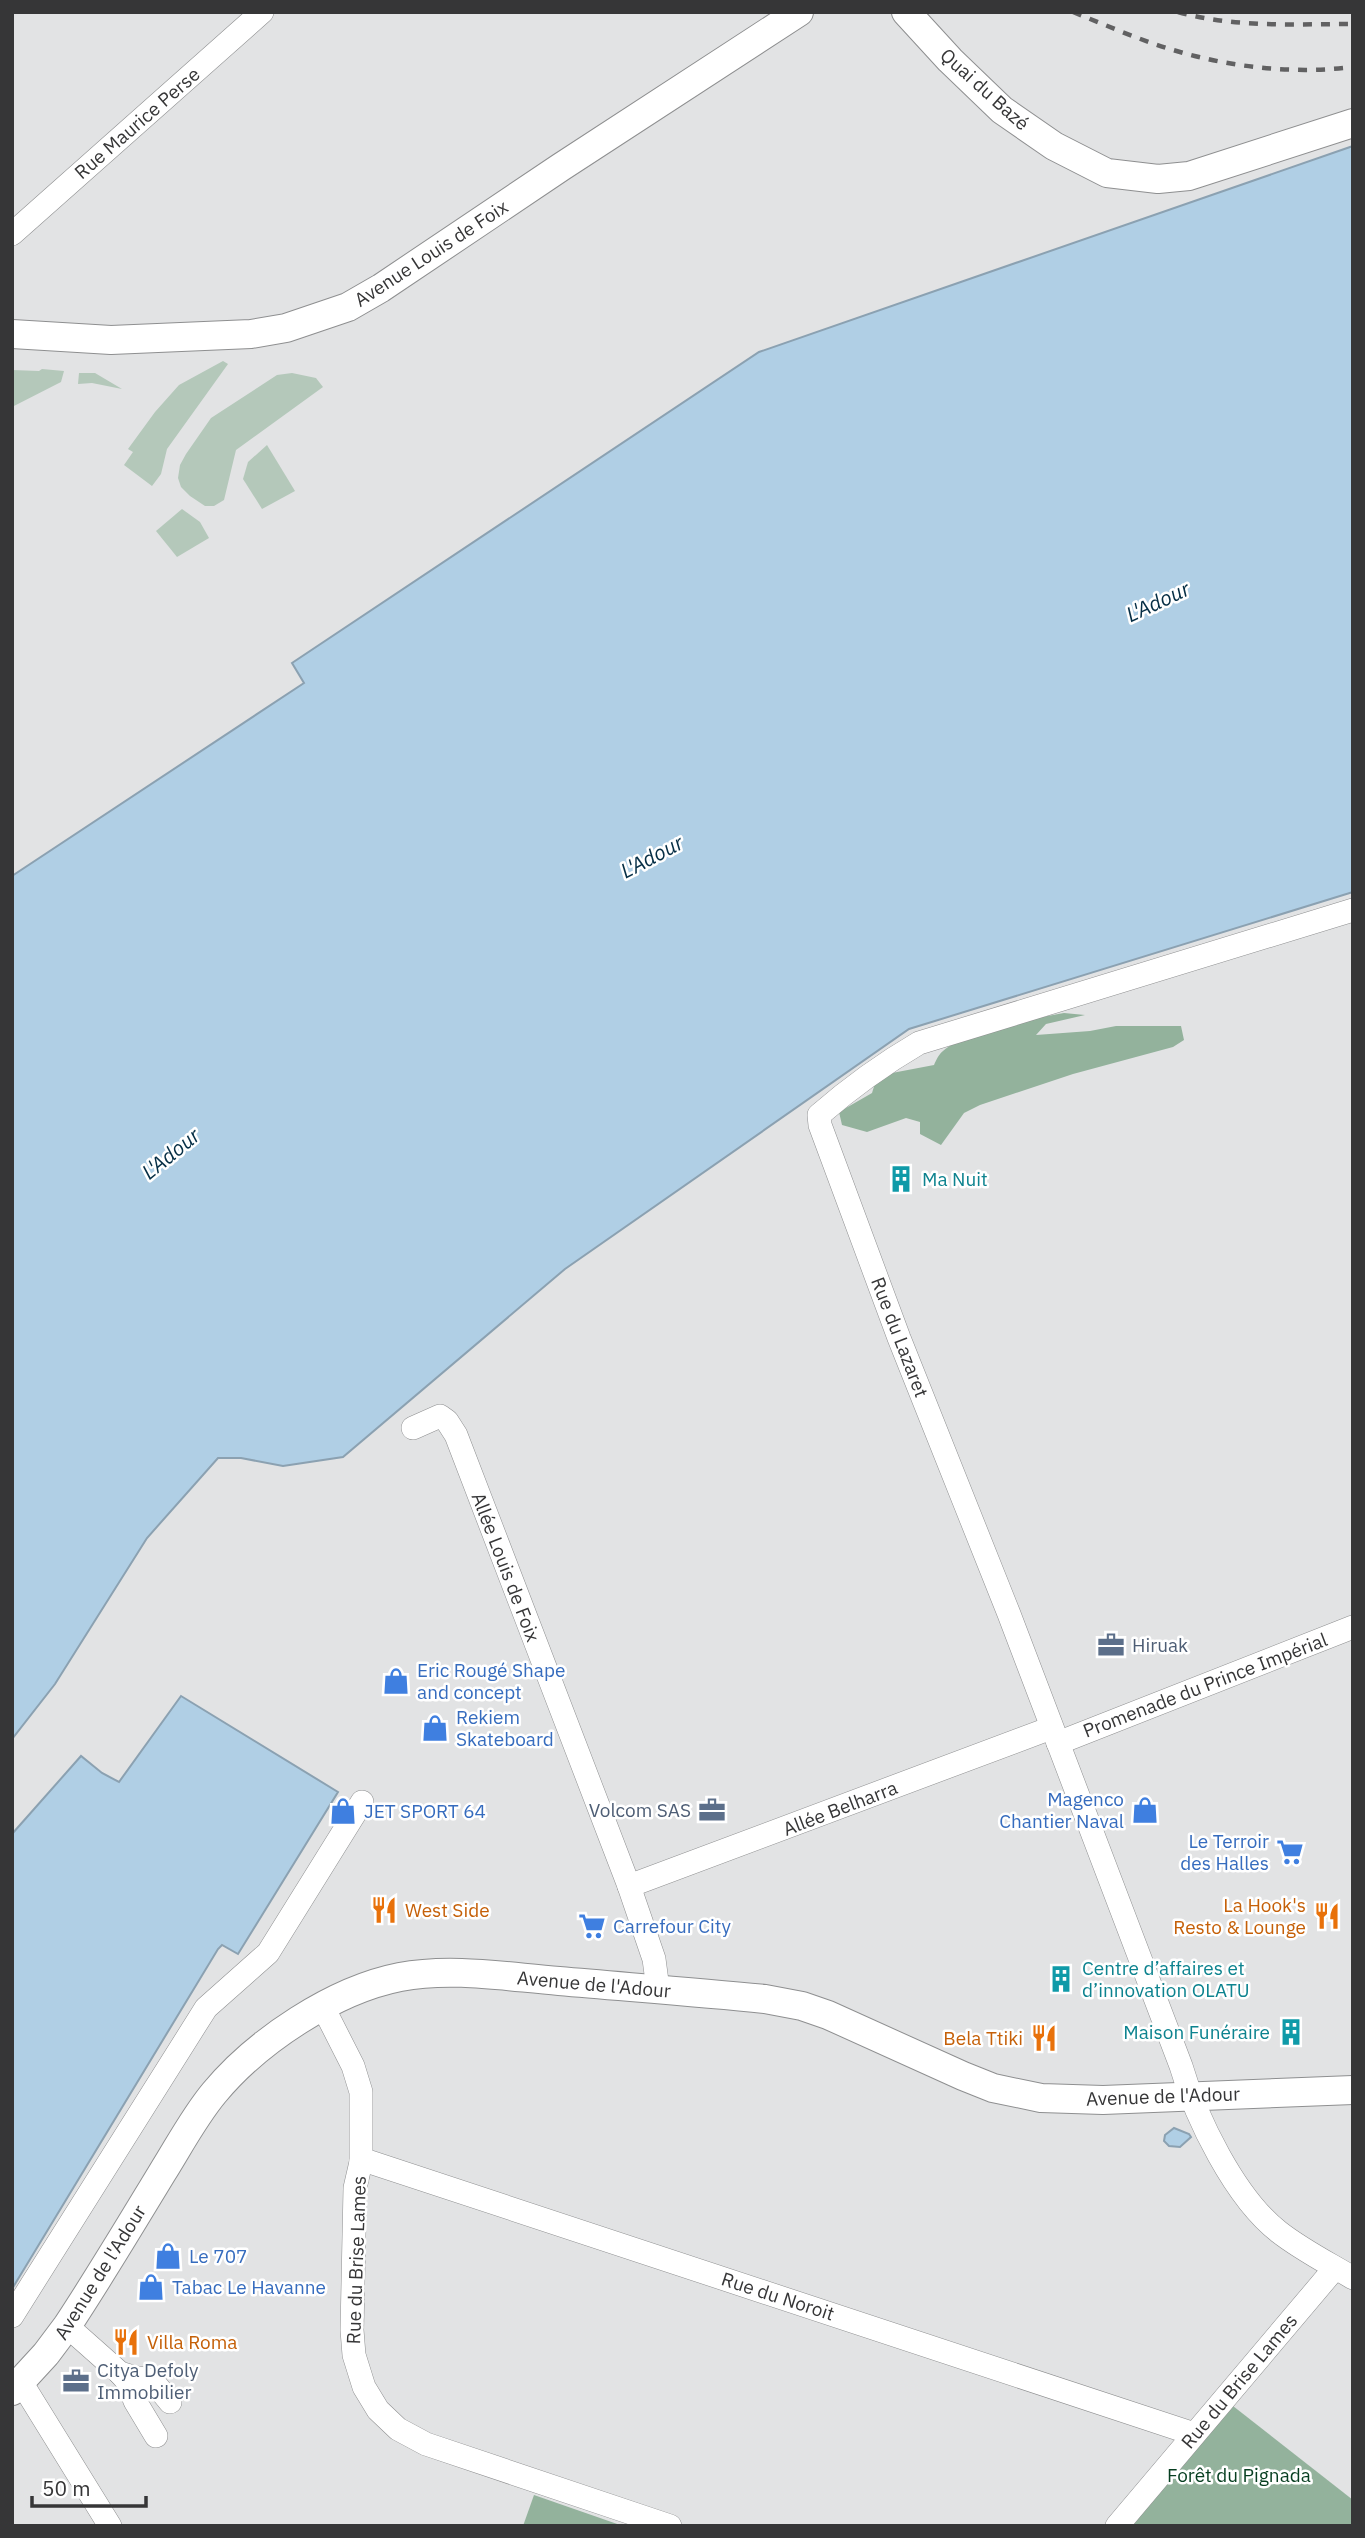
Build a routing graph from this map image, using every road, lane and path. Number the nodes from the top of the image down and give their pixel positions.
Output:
1 (262, 12) edge
2 (799, 12) edge
3 (906, 12) edge
4 (1353, 123) edge
5 (12, 234) edge
6 (12, 334) edge
7 (1353, 910) edge
8 (413, 1428) dead end
9 (1353, 1628) edge
10 (1055, 1735) junction
11 (362, 1802) dead end
12 (629, 1886) junction
13 (658, 1989) junction
14 (323, 2007) junction
15 (1353, 2090) edge
16 (1190, 2096) junction
17 (361, 2162) junction
18 (1344, 2272) edge
19 (12, 2316) edge
20 (67, 2326) junction
21 (120, 2372) junction
22 (17, 2386) edge
23 (170, 2402) dead end
24 (1194, 2434) junction
25 (156, 2436) dead end
26 (110, 2526) edge
27 (670, 2526) edge
28 (1117, 2526) edge

1 - 5 street, Rue Maurice Perse
2 - 6 main road, Avenue Louis de Foix
3 - 4 main road, Quai du Bazé
7 - 10 street, Rue du Lazaret
8 - 12 street, Allée Louis de Foix
9 - 10 street, Promenade du Prince Impérial
10 - 12 street, Allée Belharra
10 - 16 street, Rue du Lazaret
11 - 19 street
12 - 13 street, Allée Louis de Foix
13 - 14 main road, Avenue de l'Adour
13 - 16 main road, Avenue de l'Adour
14 - 17 street, Rue du Brise Lames
14 - 20 main road, Avenue de l'Adour
15 - 16 main road, Avenue de l'Adour
16 - 18 street, Rue du Lazaret
17 - 24 street, Rue du Noroit
17 - 27 street, Rue du Brise Lames
18 - 24 street, Rue du Brise Lames
20 - 21 street
20 - 22 main road, Avenue de l'Adour
21 - 23 street
21 - 25 street
22 - 26 street
24 - 28 street, Rue du Brise Lames

